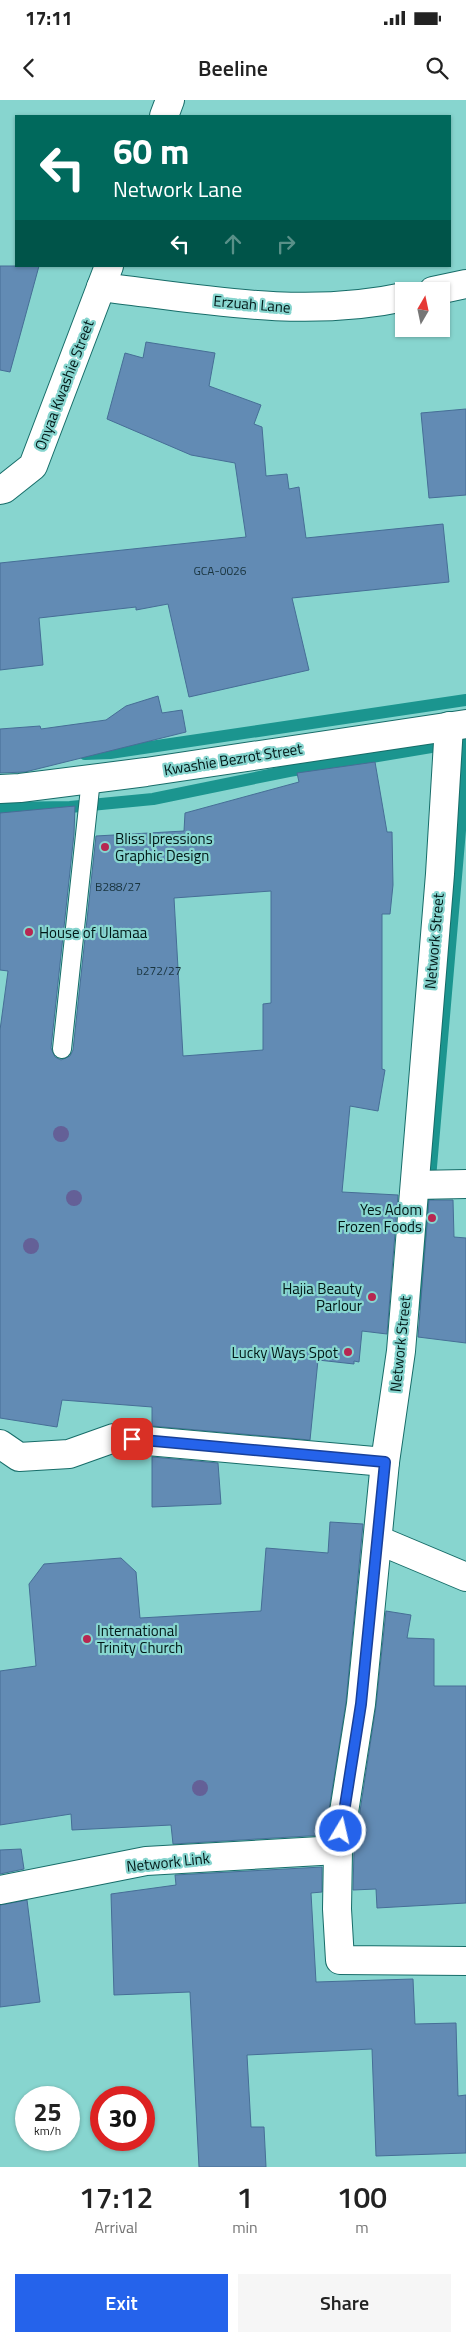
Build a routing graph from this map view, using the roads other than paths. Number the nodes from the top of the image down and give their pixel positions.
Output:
1 (170, 100) edge
2 (164, 115) edge
3 (105, 277) edge
4 (466, 284) edge
5 (450, 287) edge
6 (395, 299) edge
7 (0, 490) edge
8 (457, 725) edge
9 (91, 779) junction
10 (0, 789) edge
11 (62, 1049) dead end
12 (466, 1184) edge
13 (415, 1185) junction
14 (0, 1444) edge
15 (385, 1462) junction
16 (378, 1540) junction
17 (466, 1577) edge
18 (338, 1850) junction
19 (0, 1890) edge
20 (466, 1961) edge

1 - 2 street
3 - 6 street, Erzuah Lane
3 - 7 street, Onyaa Kwashie Street
4 - 5 street
8 - 9 street, Kwashie Bezrot Street
8 - 13 street, Network Street
9 - 10 street, Kwashie Bezrot Street
9 - 11 lane
12 - 13 street
13 - 15 street, Network Street
14 - 15 street
15 - 16 street, Network Street
16 - 17 street
16 - 18 street, Network Street
18 - 19 street, Network Link
18 - 20 street, Network Street

